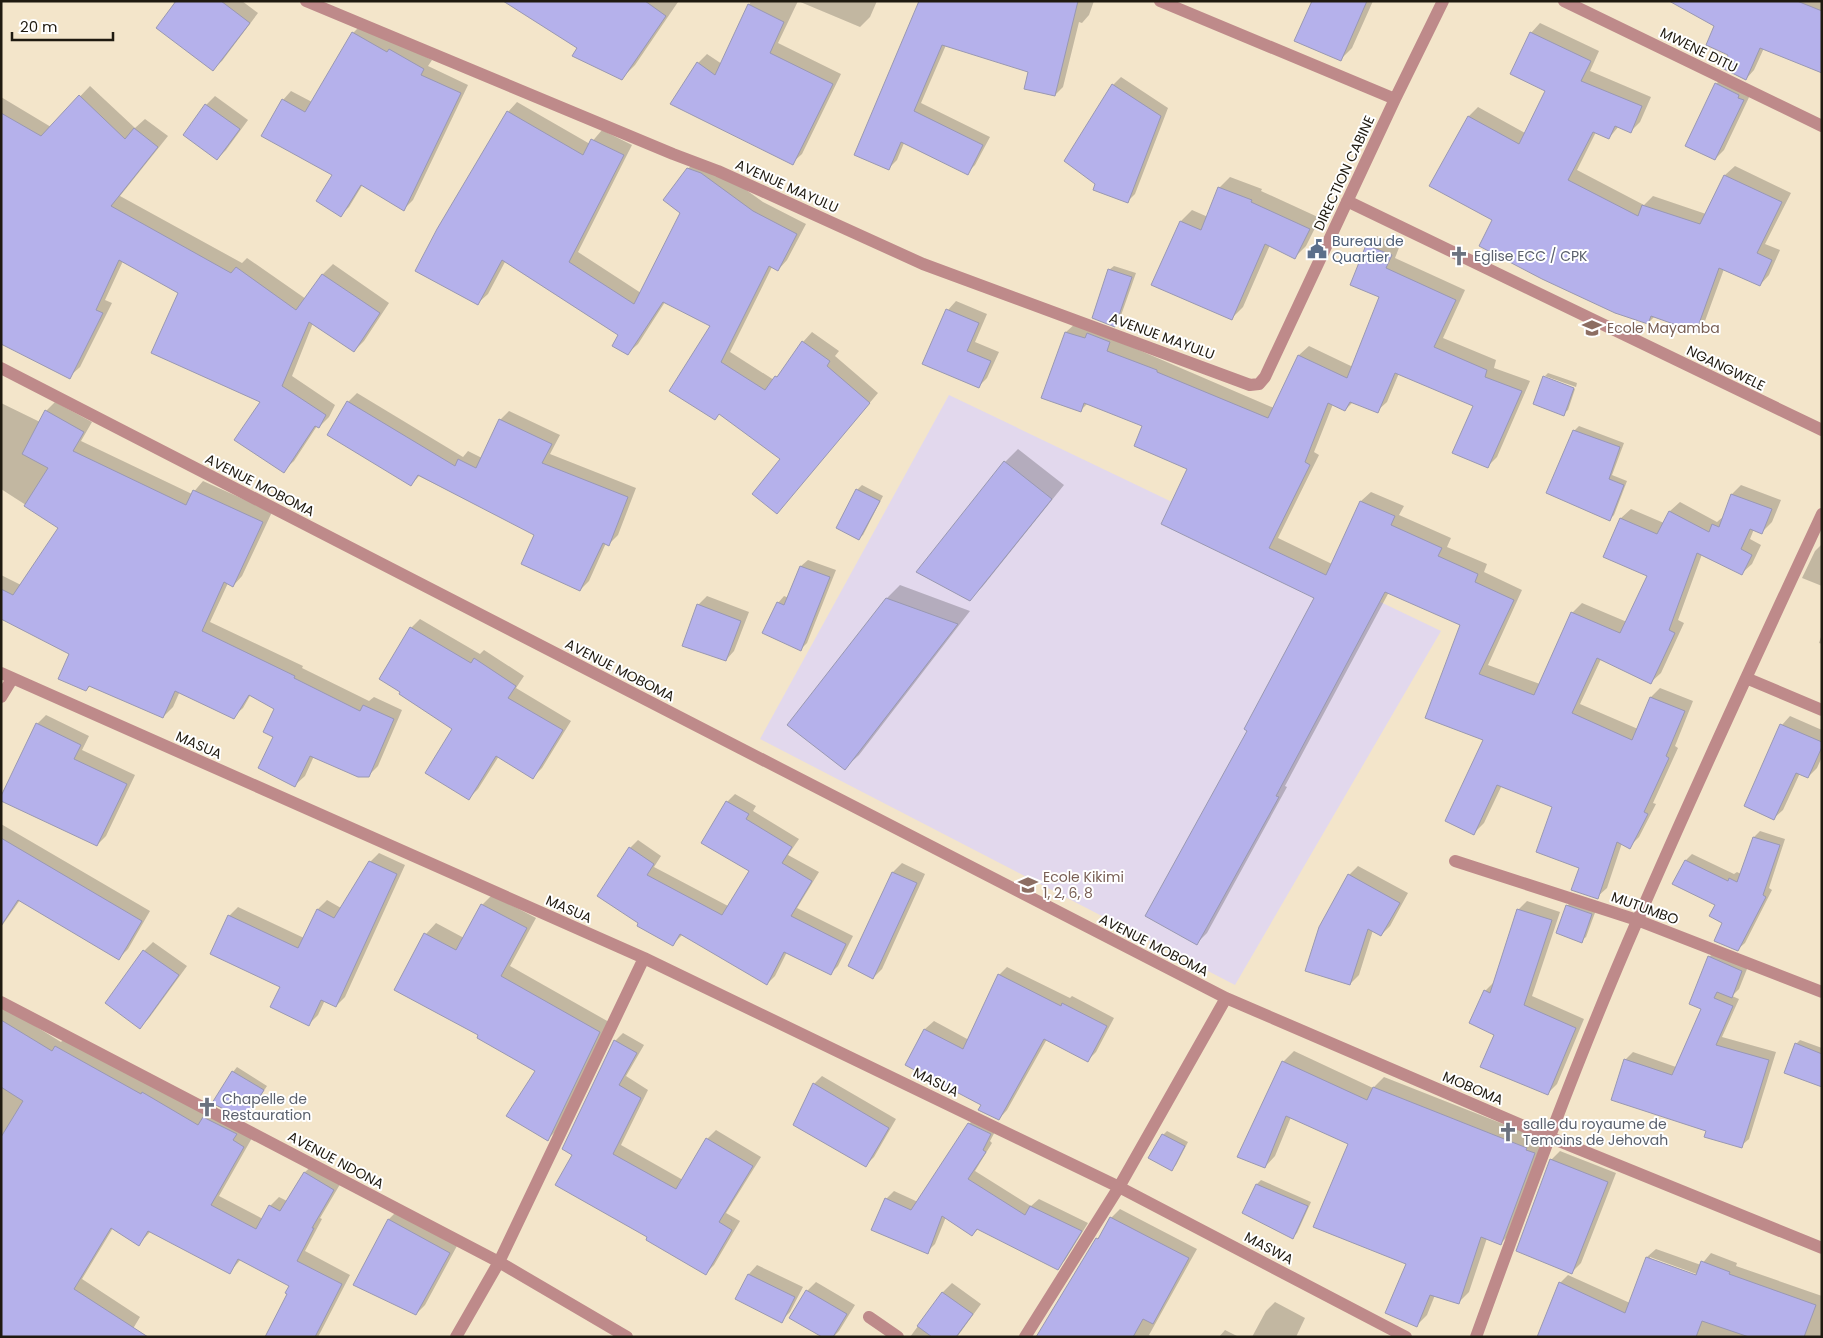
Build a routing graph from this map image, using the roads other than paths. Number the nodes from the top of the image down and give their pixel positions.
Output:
1 (306, 1) edge
2 (1160, 1) edge
3 (1444, 1) edge
4 (1564, 1) edge
5 (1395, 100) junction
6 (1822, 126) edge
7 (1347, 201) junction
8 (1, 368) edge
9 (1259, 384) joint
10 (1822, 430) edge
11 (1822, 514) edge
12 (7, 676) edge
13 (1746, 678) junction
14 (1, 697) edge
15 (1822, 710) edge
16 (1455, 861) dead end
17 (1637, 920) junction
18 (644, 958) junction
19 (1822, 992) edge
20 (1226, 998) junction
21 (1, 1002) edge
22 (1548, 1137) junction
23 (1119, 1187) junction
24 (1822, 1248) edge
25 (499, 1262) junction
26 (869, 1316) dead end
27 (456, 1337) edge
28 (626, 1337) edge
29 (898, 1337) edge
30 (1025, 1337) edge
31 (1406, 1337) edge
32 (1476, 1337) edge

1 - 9 street, AVENUE MAYULU
2 - 5 street
3 - 5 street, DIRECTION CABINE
4 - 6 street, MWENE DITU
5 - 7 street, DIRECTION CABINE
7 - 9 street, DIRECTION CABINE
7 - 10 street, NGANGWELE
8 - 20 street, AVENUE MOBOMA
11 - 13 street
12 - 14 street
12 - 18 street, MASUA
13 - 15 street
13 - 17 street
16 - 17 street, MUTUMBO
17 - 19 street, MUTUMBO
17 - 22 street
18 - 23 street, MASUA
18 - 25 street
20 - 22 street, MOBOMA
20 - 23 street
21 - 25 street, AVENUE NDONA
22 - 24 street, MOBOMA
22 - 32 street
23 - 30 street
23 - 31 street, MASWA
25 - 27 street
25 - 28 street, AVENUE NDONA
26 - 29 street

